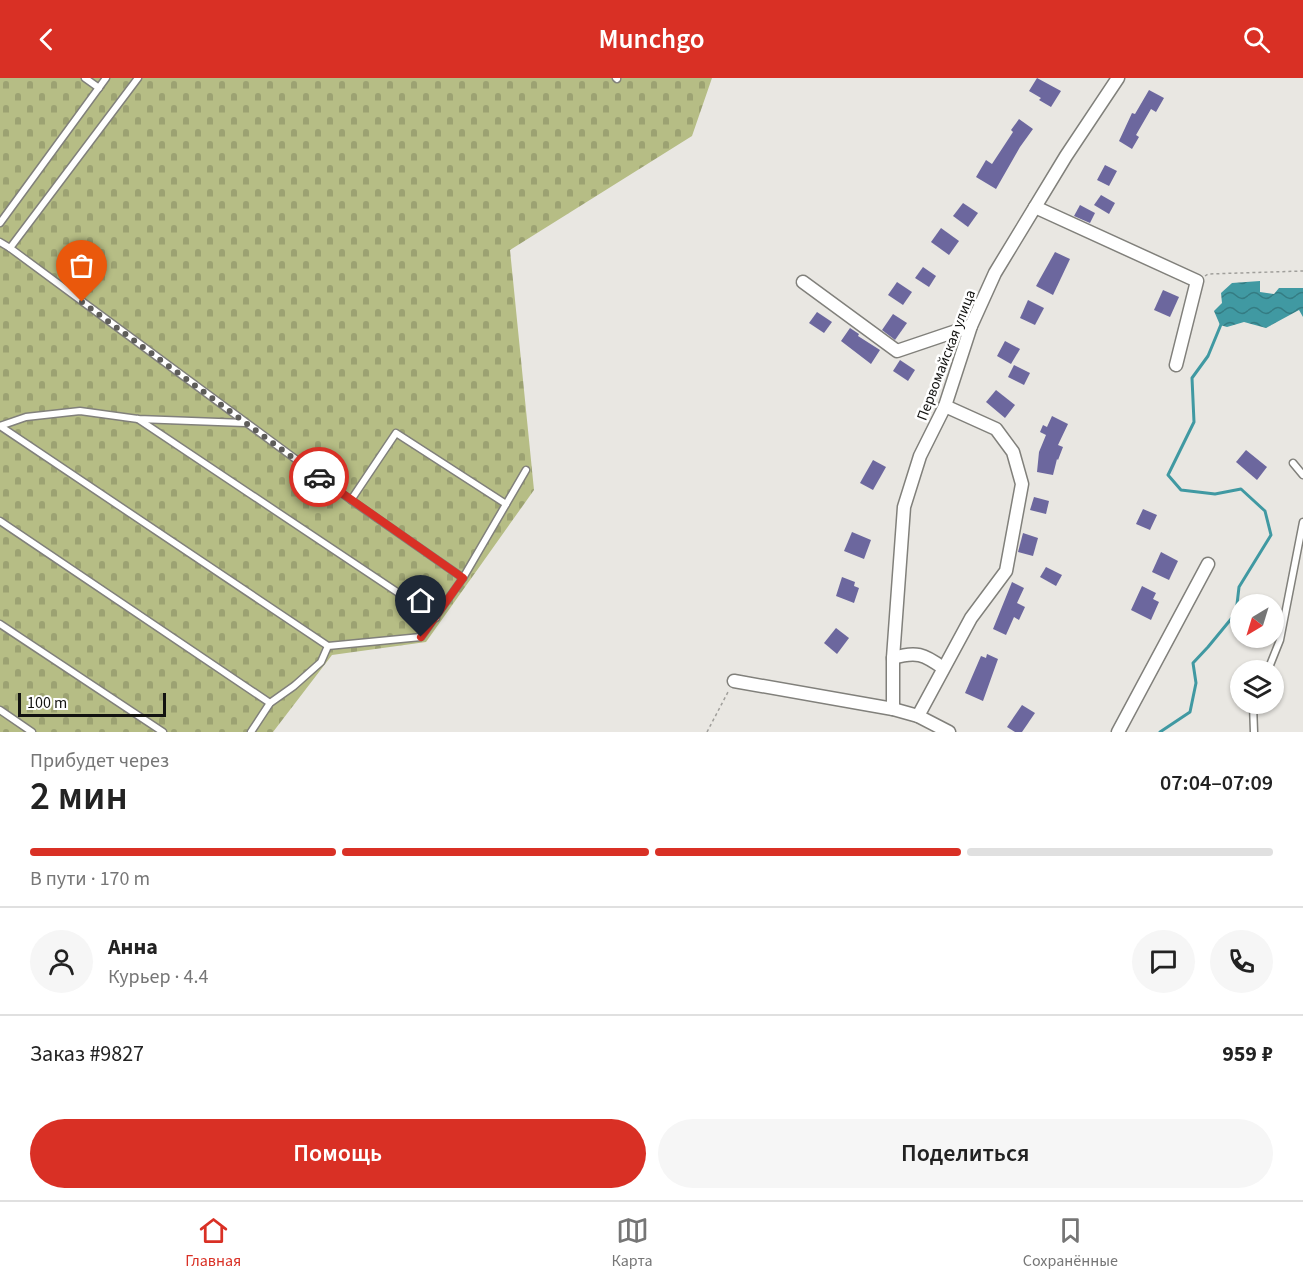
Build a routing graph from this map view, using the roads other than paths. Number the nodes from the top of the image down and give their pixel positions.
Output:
1 (85, 78) edge
2 (106, 78) edge
3 (138, 78) edge
4 (1118, 78) edge
5 (99, 88) junction
6 (1035, 207) junction
7 (0, 223) edge
8 (0, 242) edge
9 (10, 248) junction
10 (803, 282) dead end
11 (971, 326) junction
12 (1176, 365) dead end
13 (945, 406) junction
14 (138, 419) junction
15 (245, 423) junction
16 (0, 426) edge
17 (1293, 463) dead end
18 (526, 470) dead end
19 (1303, 476) edge
20 (351, 500) junction
21 (506, 504) junction
22 (0, 521) edge
23 (1303, 522) edge
24 (1208, 564) dead end
25 (463, 578) junction
26 (436, 618) junction
27 (0, 624) edge
28 (328, 646) junction
29 (893, 658) junction
30 (1272, 660) edge
31 (944, 668) junction
32 (734, 681) road end
33 (270, 704) junction
34 (893, 709) junction
35 (0, 710) edge
36 (1253, 714) edge
37 (918, 716) junction
38 (932, 728) edge
39 (32, 732) edge
40 (163, 732) edge
41 (251, 732) edge
42 (949, 732) edge
43 (1118, 732) edge
44 (1254, 732) edge

1 - 5 lane
2 - 5 lane
3 - 9 lane
4 - 6 street, Первомайская улица
5 - 7 lane
6 - 11 street, Первомайская улица
6 - 12 street
8 - 9 lane
9 - 15 lane
10 - 11 street
11 - 13 street, Первомайская улица
13 - 29 street, Первомайская улица
13 - 31 street
14 - 15 lane
14 - 16 lane
14 - 26 lane
15 - 20 lane
16 - 28 lane
17 - 19 lane
18 - 21 lane
20 - 21 lane
20 - 25 lane
21 - 25 lane
22 - 33 lane
23 - 30 lane
24 - 43 street
25 - 26 lane
26 - 28 lane
27 - 40 lane
28 - 33 lane
29 - 31 street
29 - 34 street, Первомайская улица
31 - 37 street
32 - 34 street
33 - 41 lane
34 - 37 street
35 - 39 lane
36 - 44 lane
37 - 38 street
38 - 42 street

